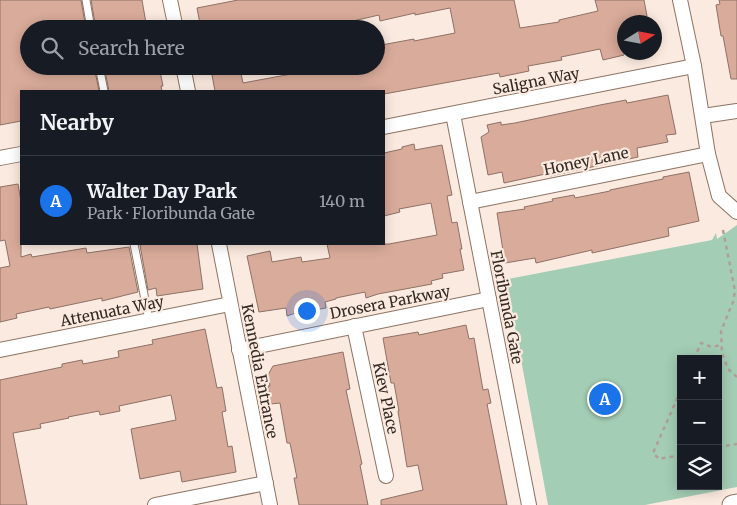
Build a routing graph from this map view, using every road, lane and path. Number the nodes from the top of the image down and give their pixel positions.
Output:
1 (86, 0) edge
2 (170, 0) edge
3 (680, 0) edge
4 (89, 20) edge
5 (174, 20) edge
6 (694, 66) junction
7 (101, 75) edge
8 (185, 75) edge
9 (104, 90) edge
10 (188, 90) edge
11 (737, 111) edge
12 (453, 114) junction
13 (703, 116) junction
14 (385, 127) edge
15 (20, 154) edge
16 (708, 154) junction
17 (0, 158) edge
18 (470, 202) junction
19 (737, 212) edge
20 (723, 230) dead end
21 (134, 245) edge
22 (219, 245) edge
23 (489, 299) junction
24 (230, 304) junction
25 (149, 321) junction
26 (354, 326) junction
27 (721, 344) junction
28 (0, 350) edge
29 (239, 350) junction
30 (696, 355) edge
31 (737, 377) edge
32 (677, 399) edge
33 (737, 444) edge
34 (722, 446) edge
35 (677, 456) edge
36 (386, 476) dead end
37 (266, 483) junction
38 (737, 504) edge
39 (155, 505) edge
40 (270, 505) edge
41 (529, 505) edge
42 (732, 505) edge

1 - 4 lane
2 - 5 street
3 - 6 street
6 - 12 street, Saligna Way
6 - 13 street
7 - 9 lane
8 - 10 street
11 - 13 street
12 - 14 street, Saligna Way
12 - 18 street, Floribunda Gate
13 - 16 street
15 - 17 street
16 - 18 street, Honey Lane
16 - 19 street
18 - 23 street, Floribunda Gate
20 - 27 path
21 - 25 lane
22 - 24 street, Kennedia Entrance
23 - 26 street, Drosera Parkway
23 - 41 street, Floribunda Gate
24 - 25 street, Attenuata Way
24 - 29 street, Kennedia Entrance
25 - 28 street, Attenuata Way
26 - 29 street, Drosera Parkway
26 - 36 street, Kiev Place
27 - 30 path
27 - 31 path
29 - 37 street, Kennedia Entrance
32 - 35 path
33 - 34 path
37 - 39 street
37 - 40 street, Kennedia Entrance
38 - 42 street

